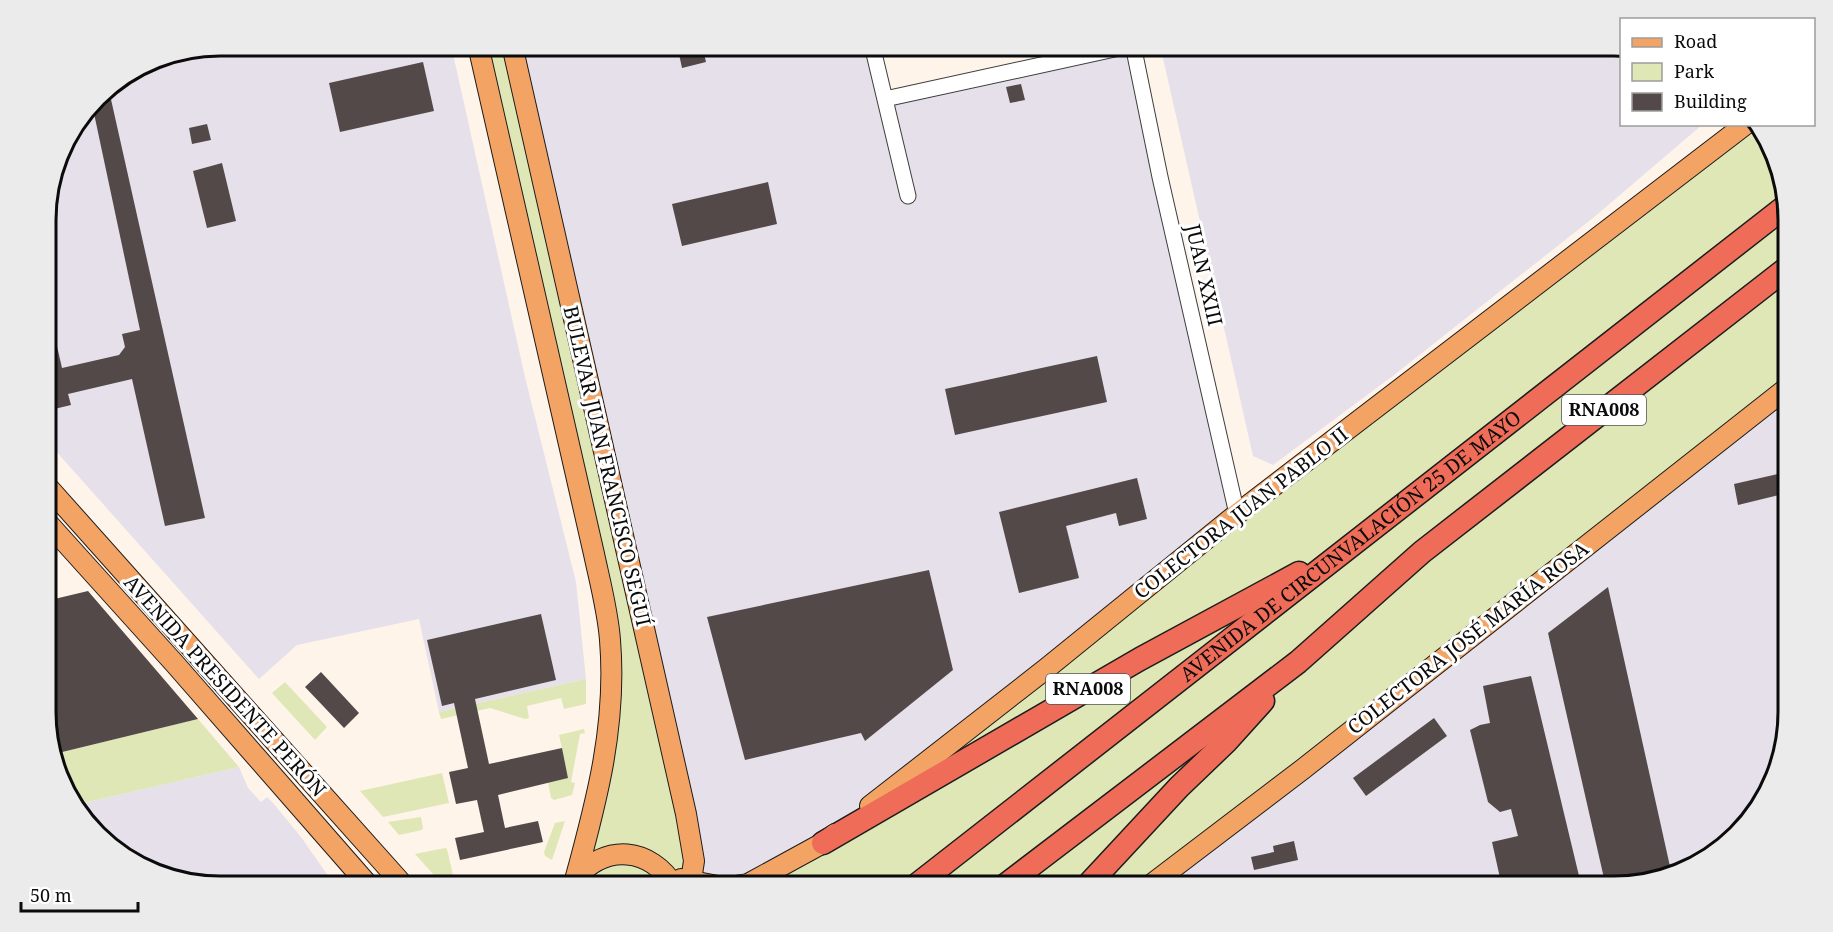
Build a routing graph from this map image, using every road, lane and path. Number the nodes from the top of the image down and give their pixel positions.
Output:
1 (481, 56) edge
2 (514, 56) edge
3 (875, 56) edge
4 (1082, 56) edge
5 (1135, 56) edge
6 (885, 99) junction
7 (1743, 126) edge
8 (908, 196) dead end
9 (1777, 212) edge
10 (1778, 275) edge
11 (1778, 395) edge
12 (56, 495) edge
13 (1237, 514) junction
14 (56, 532) edge
15 (1356, 543) junction
16 (1298, 662) junction
17 (823, 843) junction
18 (360, 876) edge
19 (395, 876) edge
20 (575, 876) edge
21 (580, 876) edge
22 (671, 876) edge
23 (685, 876) edge
24 (763, 876) edge
25 (928, 876) edge
26 (1017, 876) edge
27 (1096, 876) edge
28 (1162, 876) edge

1 - 20 main road, BULEVAR JUAN FRANCISCO SEGUÍ
2 - 23 main road, BULEVAR JUAN FRANCISCO SEGUÍ
3 - 6 street
4 - 6 street
5 - 13 street, JUAN XXIII
6 - 8 street
7 - 13 main road, COLECTORA JUAN PABLO II
9 - 15 highway, AVENIDA DE CIRCUNVALACIÓN 25 DE MAYO / RNA008
10 - 16 highway, RNA008
11 - 28 main road, COLECTORA JOSÉ MARÍA ROSA
12 - 19 main road, AVENIDA PRESIDENTE PERÓN
13 - 17 main road, COLECTORA JUAN PABLO II
14 - 18 main road, AVENIDA PRESIDENTE PERÓN
15 - 17 highway, RNA008
15 - 25 highway, AVENIDA DE CIRCUNVALACIÓN 25 DE MAYO / RNA008
16 - 26 highway, RNA008
16 - 27 highway
17 - 24 main road, COLECTORA JUAN PABLO II
21 - 22 main road

